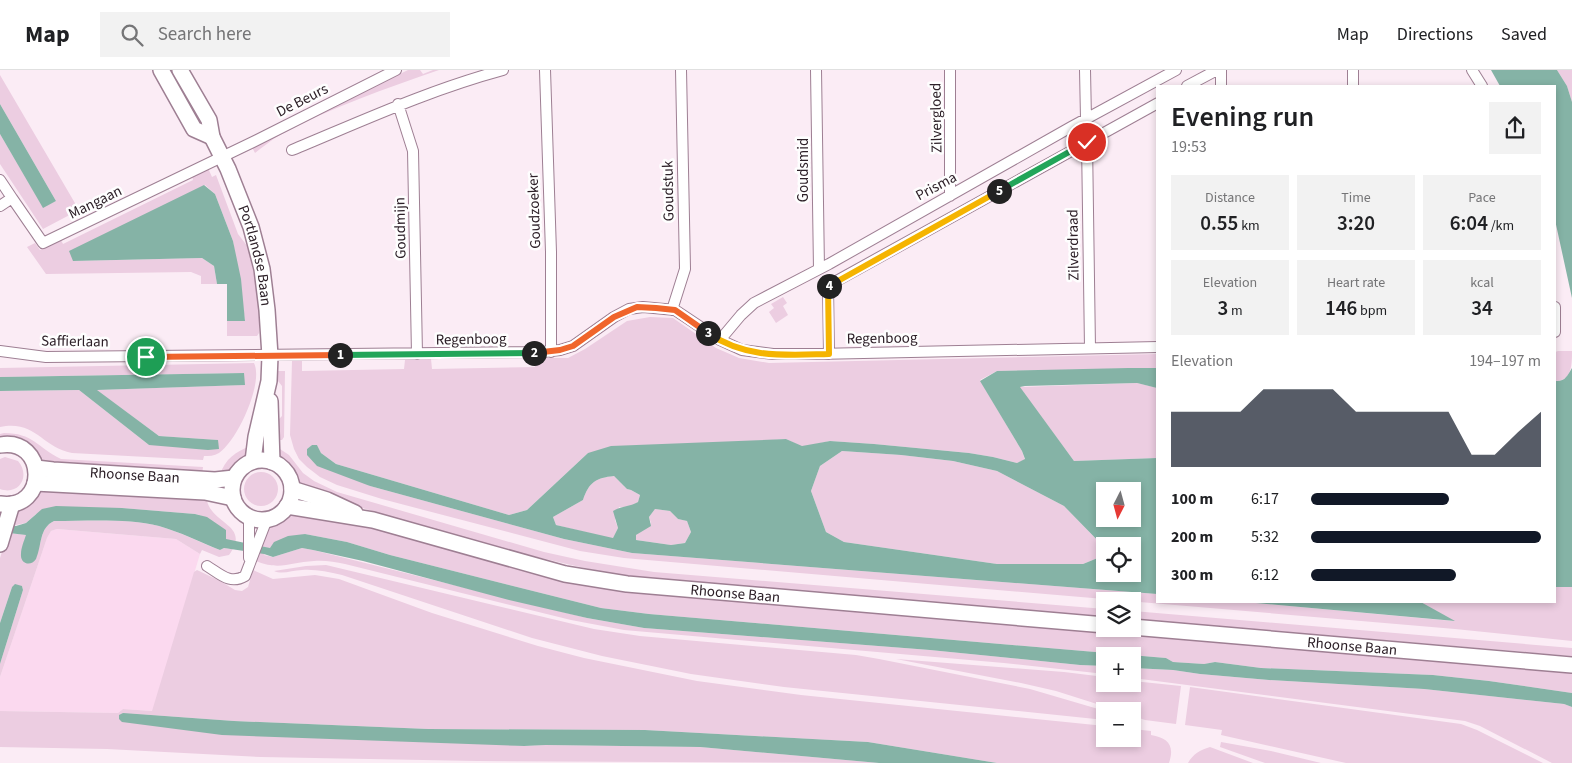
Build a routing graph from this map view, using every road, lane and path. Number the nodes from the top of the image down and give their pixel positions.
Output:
1 (160, 70) edge
2 (180, 70) edge
3 (396, 70) edge
4 (503, 70) edge
5 (545, 70) edge
6 (681, 70) edge
7 (816, 70) edge
8 (950, 70) edge
9 (1085, 70) edge
10 (1176, 70) edge
11 (1219, 70) edge
12 (1353, 70) edge
13 (1472, 70) edge
14 (1189, 85) edge
15 (1221, 85) edge
16 (1353, 85) edge
17 (1481, 85) edge
18 (398, 104) junction
19 (1156, 104) edge
20 (1086, 119) junction
21 (212, 137) junction
22 (1087, 142) junction
23 (292, 150) dead end
24 (222, 157) junction
25 (0, 180) edge
26 (950, 196) junction
27 (12, 198) junction
28 (0, 206) edge
29 (819, 269) junction
30 (672, 310) junction
31 (720, 340) junction
32 (1156, 347) edge
33 (1090, 348) junction
34 (0, 351) edge
35 (551, 352) junction
36 (417, 354) junction
37 (829, 354) junction
38 (270, 356) junction
39 (269, 381) junction
40 (0, 445) edge
41 (253, 461) junction
42 (272, 462) junction
43 (36, 468) junction
44 (234, 478) junction
45 (36, 484) junction
46 (292, 489) junction
47 (233, 498) junction
48 (287, 506) junction
49 (7, 508) edge
50 (249, 517) junction
51 (266, 519) junction
52 (372, 520) junction
53 (1, 540) edge
54 (249, 562) junction
55 (207, 566) dead end
56 (1096, 624) edge
57 (1141, 628) edge
58 (1572, 665) edge

1 - 21 main road
2 - 21 main road, Portlandse Baan
3 - 24 street, De Beurs
4 - 18 street
5 - 35 street, Goudzoeker
6 - 30 street, Goudstuk
7 - 29 street, Goudsmid
8 - 26 street, Zilvergloed
9 - 20 street
10 - 20 street, Prisma
11 - 14 street
11 - 15 street
12 - 16 street
13 - 17 street
18 - 23 street
18 - 36 street, Goudmijn
19 - 22 street
20 - 26 street, Prisma
21 - 24 main road, Portlandse Baan
22 - 33 street, Zilverdraad
22 - 37 street
24 - 27 street, Mangaan
24 - 38 main road, Portlandse Baan
25 - 27 street
26 - 29 street, Prisma
27 - 28 street
29 - 31 street, Prisma
30 - 31 street, Regenboog
30 - 35 street, Regenboog
31 - 37 street, Regenboog
32 - 33 street, Regenboog
33 - 37 street, Regenboog
34 - 38 street, Saffierlaan
35 - 36 street, Regenboog
36 - 38 street, Regenboog
38 - 39 main road, Portlandse Baan
39 - 41 main road, Portlandse Baan
39 - 42 main road, Portlandse Baan
40 - 43 main road
41 - 42 main road
41 - 44 main road
42 - 46 main road
43 - 44 main road, Rhoonse Baan
43 - 45 main road
44 - 47 main road
45 - 47 main road, Rhoonse Baan
45 - 49 main road
46 - 48 main road
46 - 52 main road, Rhoonse Baan
47 - 50 main road
48 - 51 main road
48 - 52 main road, Rhoonse Baan
49 - 53 main road
50 - 51 main road
50 - 54 street
51 - 54 street
52 - 56 main road, Rhoonse Baan
54 - 55 street
57 - 58 main road, Rhoonse Baan

